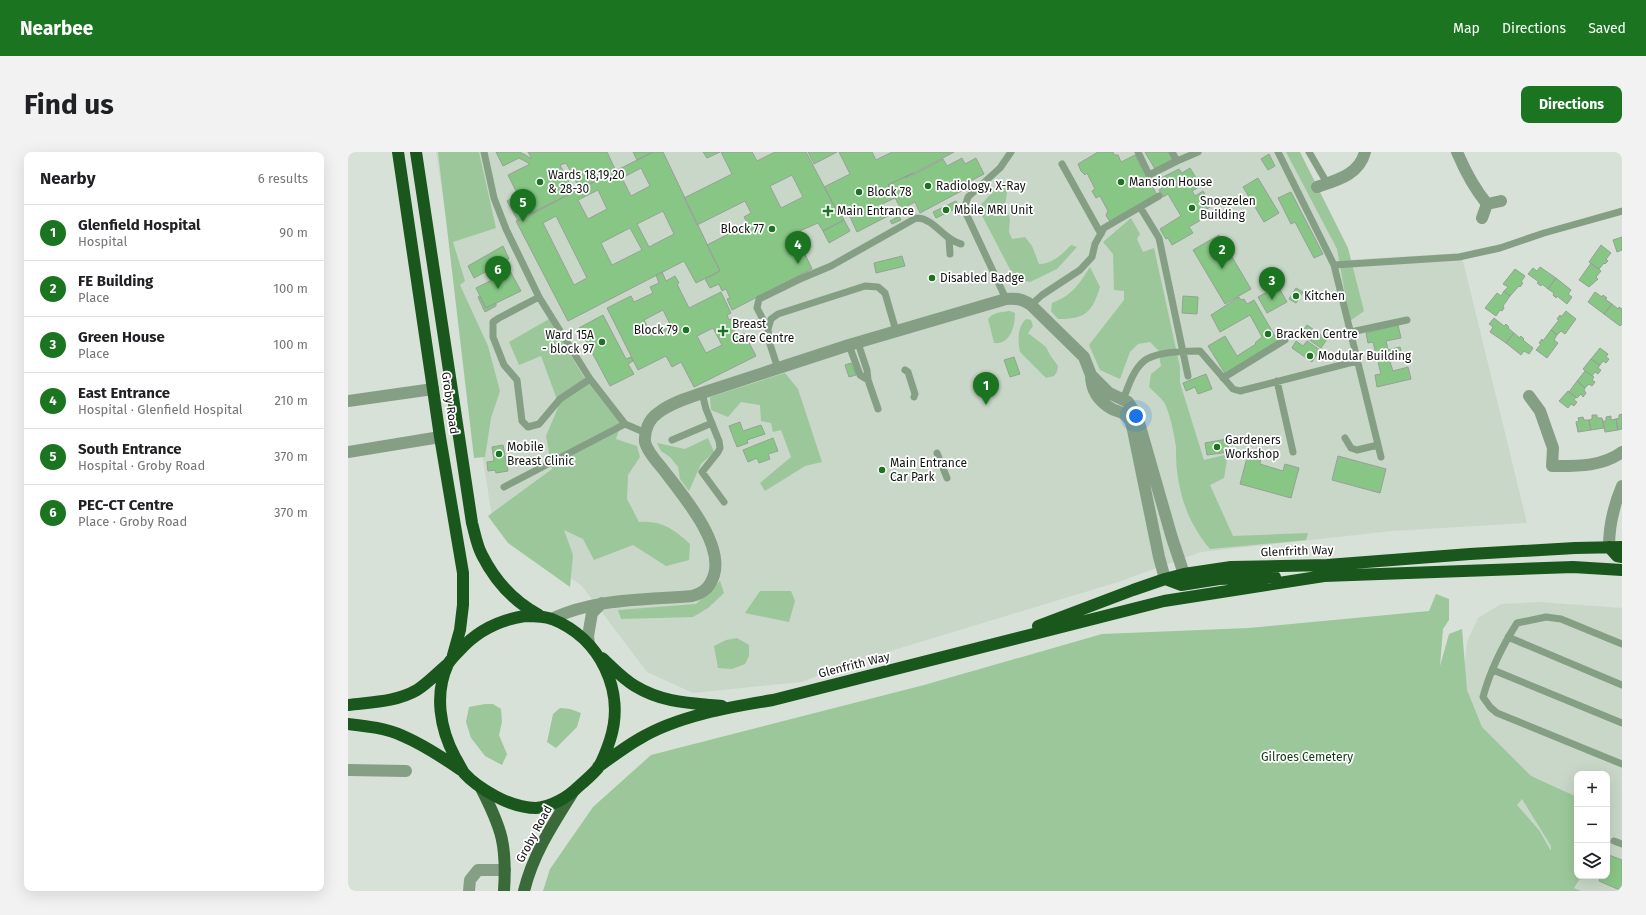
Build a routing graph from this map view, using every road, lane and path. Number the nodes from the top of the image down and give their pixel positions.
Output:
1 (398, 152) edge
2 (416, 152) edge
3 (484, 152) edge
4 (1011, 152) edge
5 (1138, 152) edge
6 (1172, 152) edge
7 (1198, 152) edge
8 (1278, 152) edge
9 (1309, 152) edge
10 (1365, 152) edge
11 (1457, 152) edge
12 (1177, 161) junction
13 (1062, 164) dead end
14 (1322, 185) joint
15 (1159, 196) dead end
16 (1501, 201) dead end
17 (1487, 204) junction
18 (1140, 207) junction
19 (1622, 211) edge
20 (1482, 218) dead end
21 (1101, 234) junction
22 (949, 239) junction
23 (961, 244) dead end
24 (950, 254) dead end
25 (1334, 265) junction
26 (539, 298) junction
27 (1006, 299) junction
28 (1031, 305) junction
29 (1407, 320) dead end
30 (768, 329) junction
31 (896, 331) junction
32 (1350, 332) junction
33 (1285, 340) dead end
34 (854, 344) junction
35 (1183, 351) junction
36 (1357, 361) junction
37 (778, 369) junction
38 (905, 370) dead end
39 (1091, 375) junction
40 (1188, 376) dead end
41 (1223, 378) junction
42 (590, 379) junction
43 (1277, 381) junction
44 (433, 389) junction
45 (702, 393) junction
46 (1528, 396) dead end
47 (914, 397) dead end
48 (1123, 400) junction
49 (348, 401) edge
50 (878, 409) dead end
51 (712, 423) junction
52 (626, 424) junction
53 (646, 433) junction
54 (440, 437) junction
55 (1345, 438) dead end
56 (672, 440) dead end
57 (1378, 445) junction
58 (348, 452) edge
59 (937, 452) dead end
60 (1293, 452) dead end
61 (1622, 452) edge
62 (1381, 457) dead end
63 (947, 478) dead end
64 (1622, 486) edge
65 (504, 487) dead end
66 (724, 502) dead end
67 (1609, 547) junction
68 (1622, 547) edge
69 (1622, 558) edge
70 (1608, 568) junction
71 (1622, 570) edge
72 (1324, 576) junction
73 (1164, 579) junction
74 (1182, 579) junction
75 (1164, 601) junction
76 (602, 603) junction
77 (547, 618) junction
78 (1508, 637) junction
79 (589, 644) junction
80 (1622, 644) edge
81 (986, 646) junction
82 (598, 654) junction
83 (450, 661) junction
84 (1493, 670) junction
85 (1622, 684) edge
86 (348, 704) edge
87 (729, 707) junction
88 (1622, 723) edge
89 (348, 724) edge
90 (1622, 764) edge
91 (598, 767) junction
92 (348, 770) edge
93 (406, 771) dead end
94 (464, 772) junction
95 (481, 788) junction
96 (573, 792) junction
97 (1614, 840) dead end
98 (1622, 844) edge
99 (505, 870) junction
100 (469, 891) edge
101 (504, 891) edge
102 (524, 891) edge

1 - 44 highway, Groby Road
2 - 77 highway, Groby Road
3 - 26 lane
4 - 27 lane
5 - 12 lane
6 - 12 lane
7 - 12 lane
8 - 25 lane
9 - 14 lane
10 - 14 street
11 - 17 street
13 - 21 lane
15 - 18 lane
16 - 17 street
17 - 20 street
18 - 21 lane
18 - 35 lane
19 - 25 lane
21 - 28 lane
22 - 23 lane
22 - 24 lane
22 - 30 lane
25 - 32 lane
26 - 42 lane
26 - 42 lane
27 - 28 street
27 - 31 street
28 - 39 street
29 - 32 lane
30 - 31 lane
30 - 37 lane
31 - 34 street
32 - 36 lane
33 - 41 lane
34 - 37 street
34 - 50 lane
35 - 40 lane
35 - 41 lane
35 - 48 lane
36 - 43 lane
36 - 57 lane
37 - 45 street
38 - 47 lane
39 - 48 street
39 - 73 street
41 - 43 lane
42 - 52 lane
43 - 60 lane
44 - 49 street
44 - 54 highway, Groby Road
45 - 51 lane
45 - 53 street
46 - 61 street
48 - 74 street
51 - 56 lane
51 - 66 lane
52 - 53 lane
52 - 65 lane
53 - 76 street
54 - 58 street
54 - 83 highway, Groby Road
55 - 57 lane
57 - 62 lane
59 - 63 lane
64 - 67 street
67 - 68 highway, Glenfrith Way
67 - 69 highway
67 - 74 highway, Glenfrith Way
69 - 70 highway
70 - 71 highway, Glenfrith Way
70 - 72 highway, Glenfrith Way
72 - 74 highway
72 - 75 highway, Glenfrith Way
73 - 74 highway, Glenfrith Way
73 - 81 highway, Glenfrith Way
74 - 75 highway
75 - 81 highway, Glenfrith Way
76 - 77 street
76 - 79 street
77 - 79 highway, Groby Road
77 - 83 highway
78 - 80 lane
78 - 84 lane
78 - 85 lane
79 - 82 highway, Groby Road
81 - 87 highway, Glenfrith Way
82 - 87 highway, Glenfrith Way
82 - 91 highway
83 - 86 highway
83 - 94 highway, Groby Road
84 - 88 lane
84 - 90 lane
87 - 91 highway, Glenfrith Way
89 - 94 highway
91 - 96 highway
92 - 93 street
94 - 95 highway
95 - 96 highway
95 - 99 main road, Groby Road
96 - 102 main road, Groby Road
97 - 98 lane
99 - 100 street, Groby Road
99 - 101 main road, Groby Road

